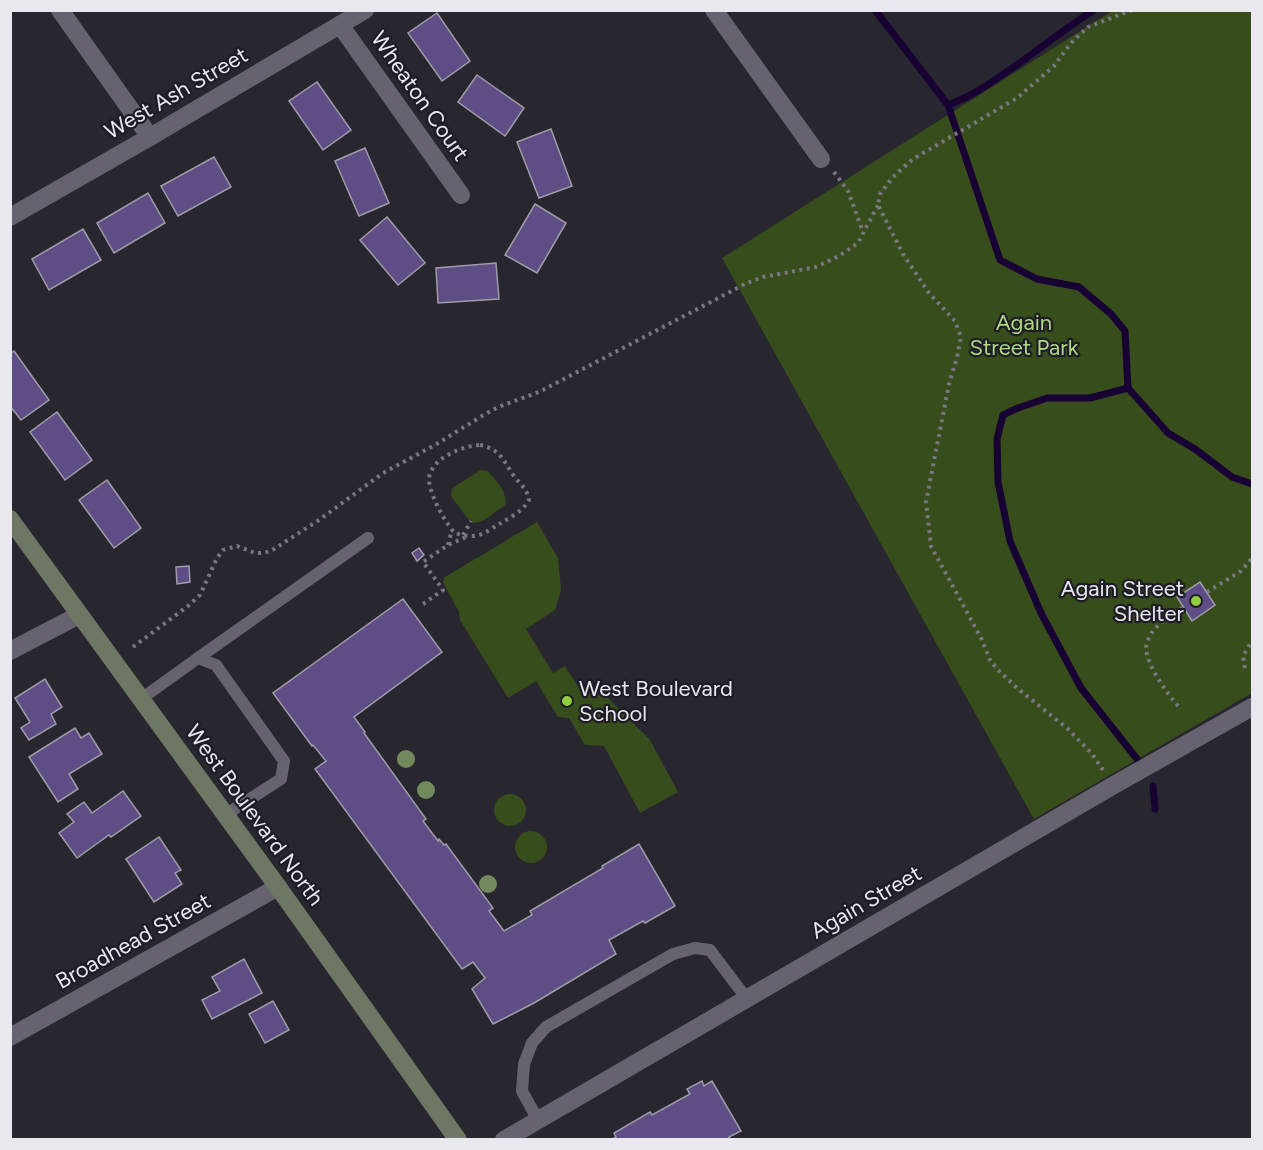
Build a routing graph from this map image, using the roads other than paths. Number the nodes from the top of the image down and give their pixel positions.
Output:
1 (60, 10) edge
2 (365, 10) edge
3 (714, 10) edge
4 (340, 25) junction
5 (150, 137) junction
6 (820, 159) road end
7 (461, 195) dead end
8 (10, 217) edge
9 (10, 519) edge
10 (368, 538) dead end
11 (79, 615) junction
12 (10, 651) edge
13 (198, 658) junction
14 (141, 699) junction
15 (1252, 706) edge
16 (225, 815) junction
17 (278, 887) junction
18 (747, 999) junction
19 (10, 1037) edge
20 (538, 1120) junction
21 (458, 1140) edge
22 (504, 1140) edge

1 - 5 street
2 - 4 street, West Ash Street
3 - 6 street
4 - 5 street, West Ash Street
4 - 7 street, Wheaton Court
5 - 8 street, West Ash Street
9 - 11 main road, West Boulevard North
10 - 13 lane
11 - 12 street
11 - 14 main road, West Boulevard North
13 - 14 lane
13 - 16 lane
14 - 16 main road, West Boulevard North
15 - 18 street, Again Street
16 - 17 main road, West Boulevard North
17 - 19 street, Broadhead Street
17 - 21 main road, West Boulevard North
18 - 20 street, Again Street
18 - 20 lane
20 - 22 street, Again Street

